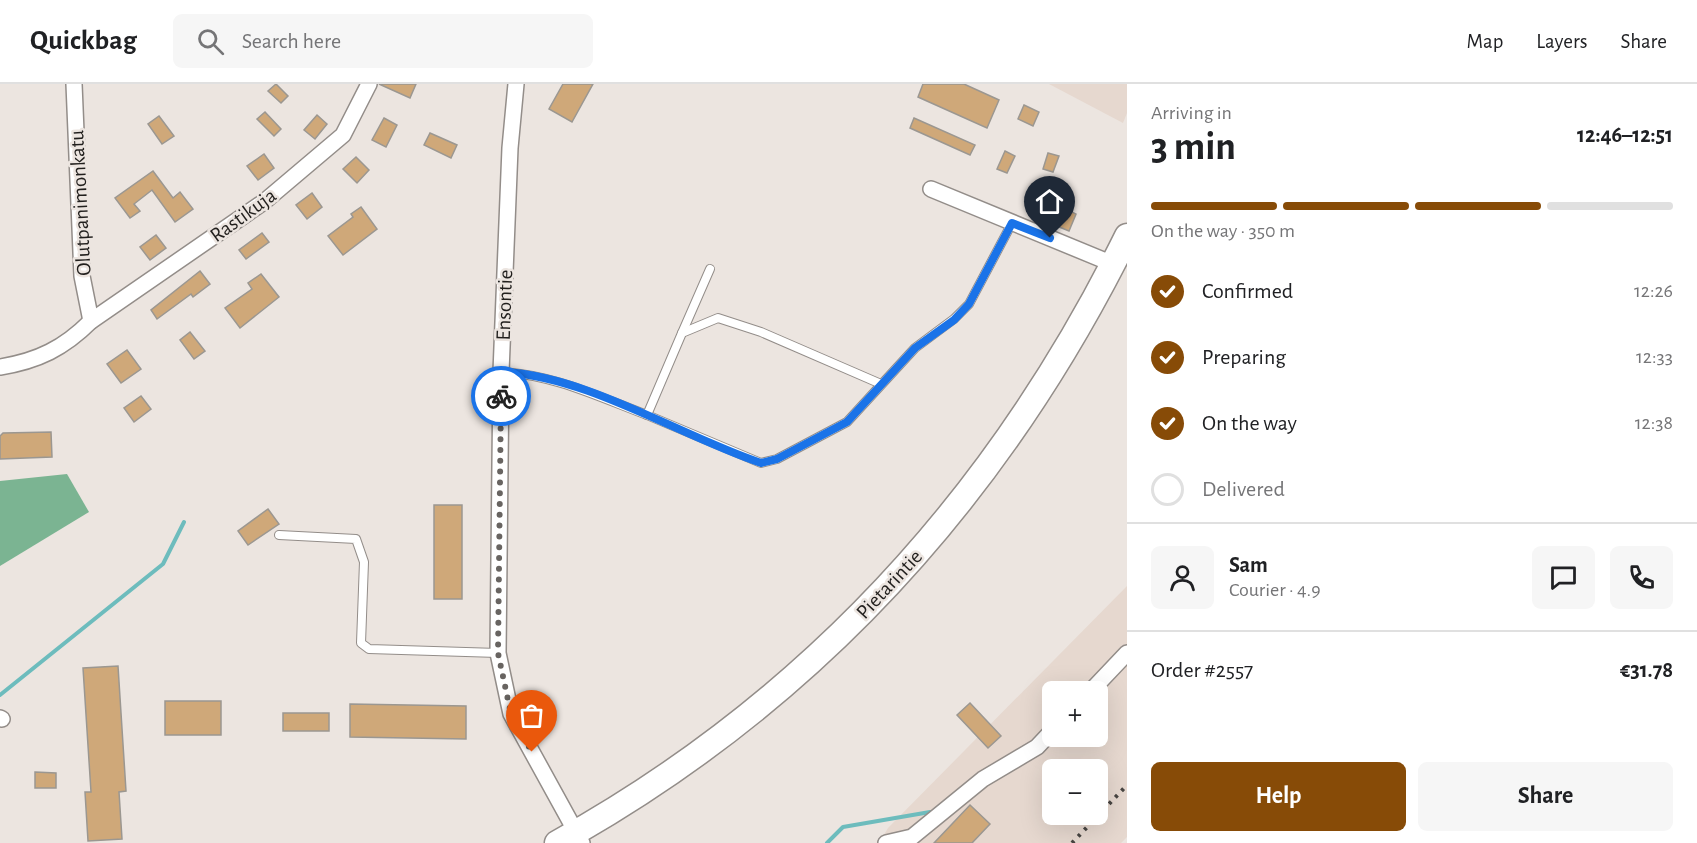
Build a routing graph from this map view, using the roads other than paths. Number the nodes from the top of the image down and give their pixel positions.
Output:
1 (88, 84) edge
2 (369, 84) edge
3 (516, 84) edge
4 (74, 90) edge
5 (931, 189) dead end
6 (1012, 223) junction
7 (1127, 236) edge
8 (1113, 264) junction
9 (710, 269) dead end
10 (91, 321) junction
11 (682, 333) junction
12 (0, 367) edge
13 (501, 372) junction
14 (881, 384) junction
15 (647, 416) junction
16 (279, 535) dead end
17 (498, 653) junction
18 (1127, 653) edge
19 (1100, 681) edge
20 (1042, 742) edge
21 (571, 840) edge
22 (886, 843) edge

1 - 4 street
2 - 10 street, Rastikuja
3 - 13 street, Ensontie
4 - 10 street, Olutpanimonkatu
5 - 6 street
6 - 8 street
6 - 14 lane
7 - 8 main road, Pietarintie
8 - 21 main road, Pietarintie
9 - 11 lane
10 - 12 street, Rastikuja
11 - 14 lane
11 - 15 lane
13 - 15 lane
13 - 17 street, Ensontie
14 - 15 lane
16 - 17 lane
17 - 21 street, Ensontie
18 - 19 street
20 - 22 street

